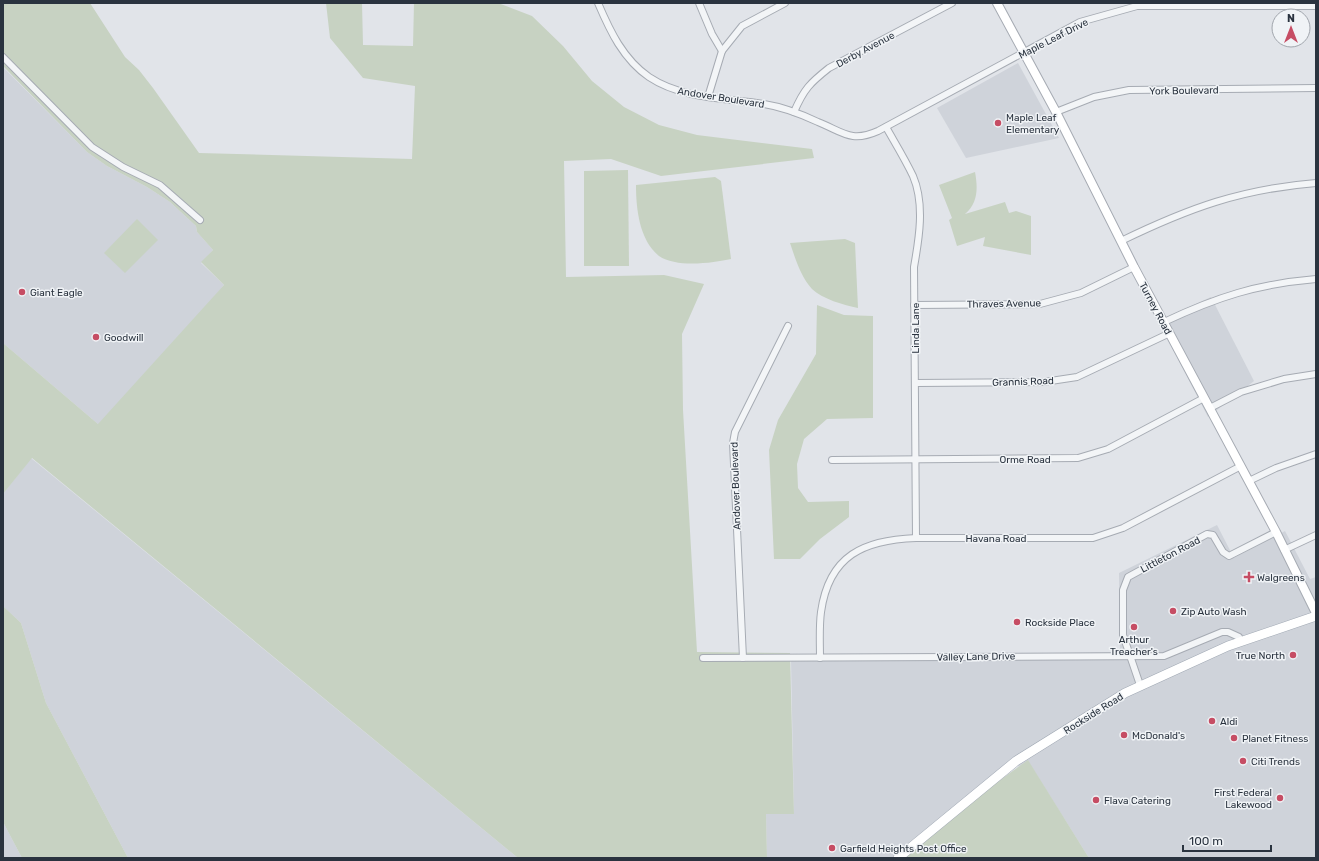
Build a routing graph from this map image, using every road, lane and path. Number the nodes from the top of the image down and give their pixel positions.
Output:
1 (598, 3) edge
2 (700, 3) edge
3 (786, 3) edge
4 (952, 3) edge
5 (998, 3) edge
6 (1140, 5) edge
7 (1316, 6) edge
8 (722, 51) junction
9 (1024, 52) junction
10 (3, 57) edge
11 (1316, 88) edge
12 (708, 97) junction
13 (794, 112) junction
14 (1056, 112) junction
15 (886, 127) junction
16 (856, 138) joint
17 (1316, 183) edge
18 (200, 220) dead end
19 (1121, 241) junction
20 (1134, 267) junction
21 (1316, 278) edge
22 (914, 305) junction
23 (1164, 322) junction
24 (788, 326) dead end
25 (1170, 333) junction
26 (1316, 374) edge
27 (915, 383) junction
28 (1204, 398) junction
29 (1210, 408) junction
30 (1316, 454) edge
31 (832, 460) dead end
32 (916, 460) junction
33 (1241, 466) junction
34 (1249, 481) junction
35 (1276, 532) junction
36 (1316, 535) edge
37 (916, 538) junction
38 (1284, 550) junction
39 (1316, 614) edge
40 (1241, 642) junction
41 (1130, 656) junction
42 (703, 658) dead end
43 (743, 658) junction
44 (820, 658) junction
45 (1140, 685) junction
46 (898, 858) edge

1 - 12 street, Andover Boulevard
2 - 8 street
3 - 8 street
4 - 13 street, Derby Avenue
5 - 9 main road, Turney Road
6 - 7 street, Maple Leaf Drive
6 - 9 street, Maple Leaf Drive
8 - 12 street
9 - 14 main road, Turney Road
9 - 15 street, Maple Leaf Drive
10 - 18 street
11 - 14 street, York Boulevard
12 - 13 street, Andover Boulevard
13 - 16 street, Andover Boulevard
14 - 19 main road, Turney Road
15 - 16 street, Maple Leaf Drive
15 - 22 street, Linda Lane
17 - 19 street
19 - 20 main road, Turney Road
20 - 22 street, Thraves Avenue
20 - 23 main road, Turney Road
21 - 23 street
22 - 27 street, Linda Lane
23 - 25 main road, Turney Road
24 - 43 street, Andover Boulevard
25 - 27 street, Grannis Road
25 - 28 main road, Turney Road
26 - 29 street
27 - 32 street, Linda Lane
28 - 29 main road, Turney Road
28 - 32 street, Orme Road
29 - 33 main road, Turney Road
30 - 34 street
31 - 32 street, Orme Road
32 - 37 street, Linda Lane
33 - 34 main road, Turney Road
33 - 37 street, Havana Road
34 - 35 main road, Turney Road
35 - 38 main road, Turney Road
35 - 41 street, Littleton Road
36 - 38 street
37 - 44 street, Havana Road
38 - 39 main road, Turney Road
39 - 40 main road, Rockside Road
40 - 41 street, Valley Lane Drive
40 - 45 main road, Rockside Road
41 - 44 street, Valley Lane Drive
41 - 45 street
42 - 43 street, Valley Lane Drive
43 - 44 street, Valley Lane Drive
45 - 46 main road, Rockside Road

